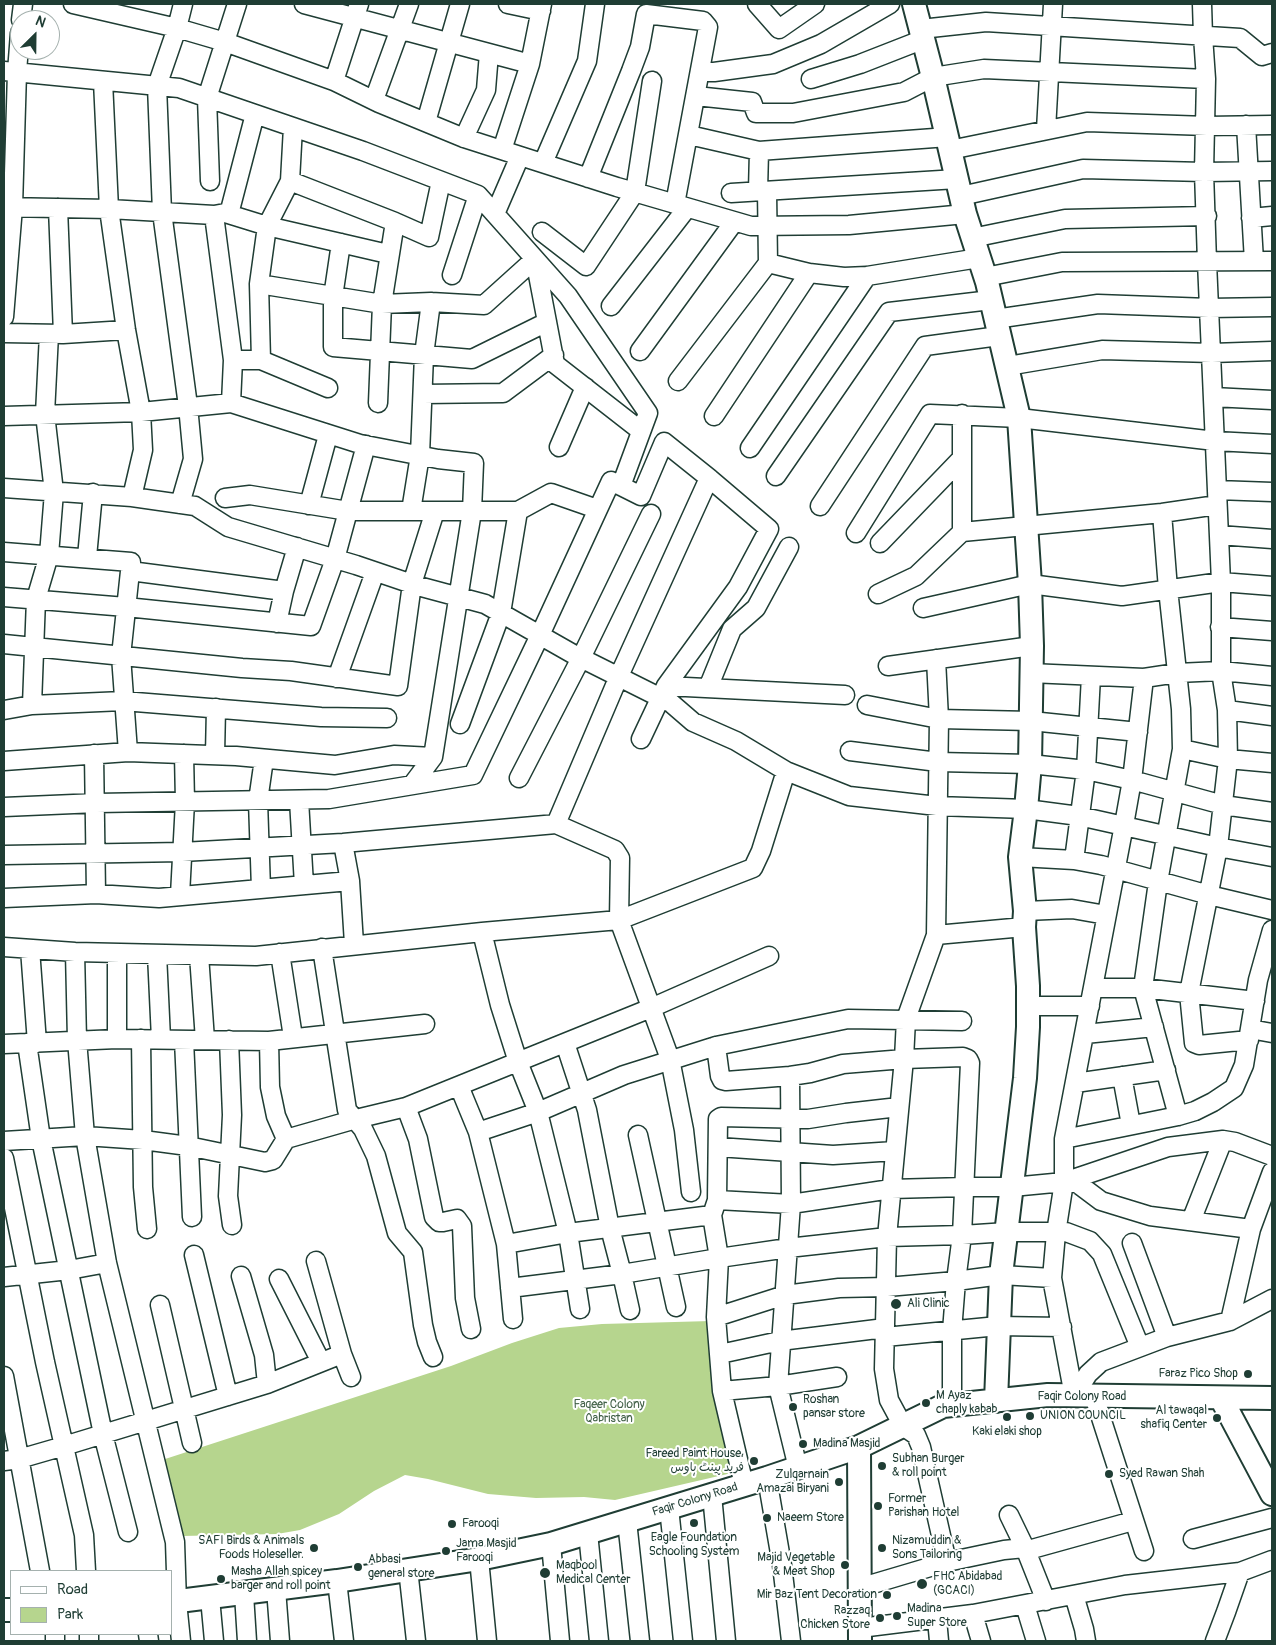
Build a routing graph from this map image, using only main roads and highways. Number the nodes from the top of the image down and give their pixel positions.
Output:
1 (914, 4) edge
2 (1221, 1398) junction
3 (1272, 1398) edge
4 (996, 1400) junction
5 (859, 1447) junction
6 (1272, 1494) edge
7 (174, 1602) edge
8 (861, 1638) edge

1 - 4 main road
2 - 3 main road, Faqir Colony Road
2 - 4 main road, Faqir Colony Road
2 - 6 main road
4 - 5 main road, Faqir Colony Road
5 - 7 main road, Faqir Colony Road
5 - 8 main road

